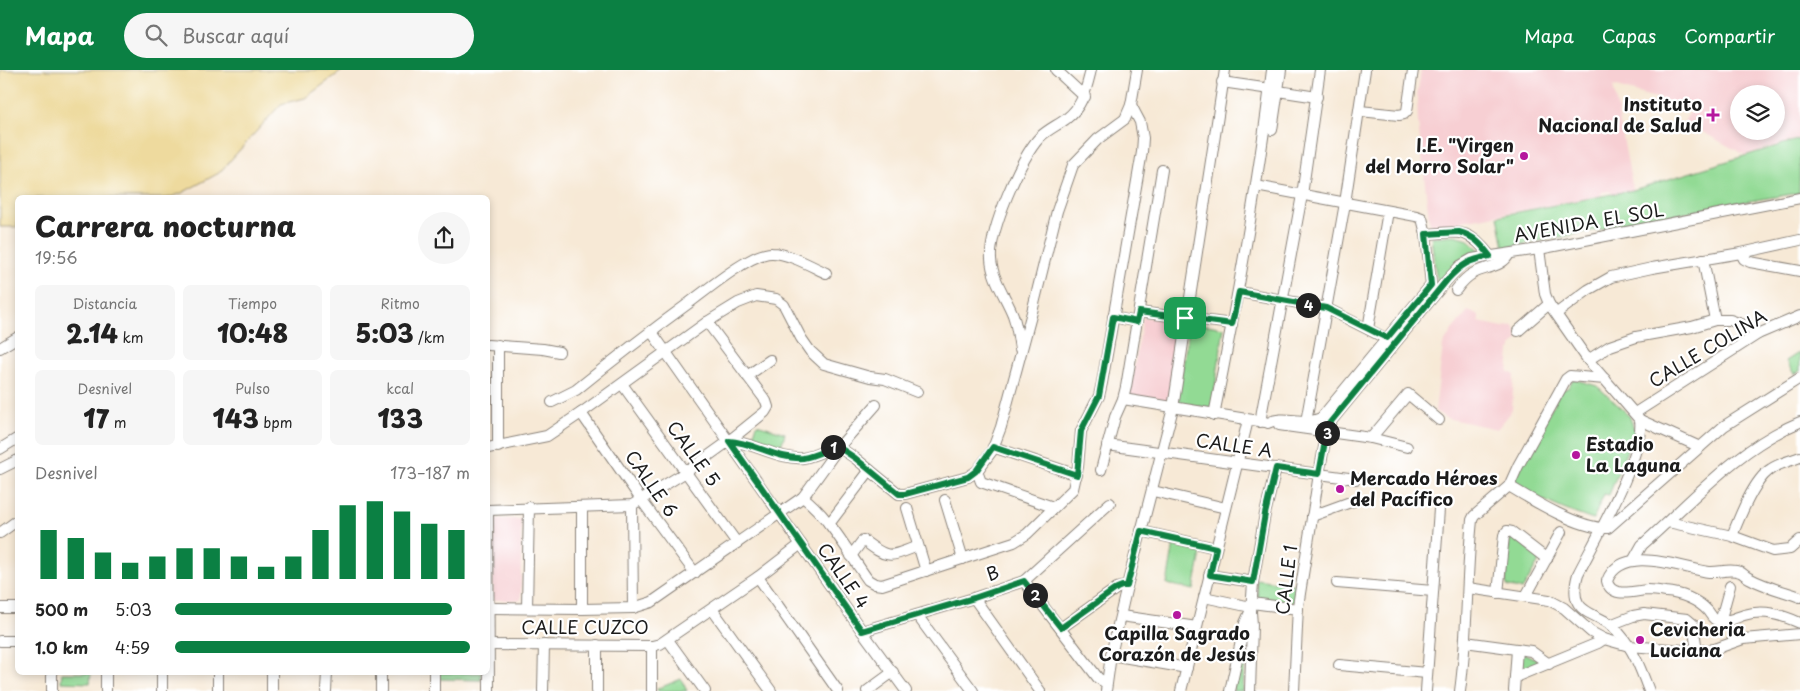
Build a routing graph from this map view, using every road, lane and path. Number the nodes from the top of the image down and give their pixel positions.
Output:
1 (1091, 70) edge
2 (1137, 70) edge
3 (1225, 70) edge
4 (1272, 70) edge
5 (1281, 70) edge
6 (1320, 70) edge
7 (1365, 70) edge
8 (1413, 70) edge
9 (1059, 71) edge
10 (1222, 82) junction
11 (1274, 90) junction
12 (1085, 97) junction
13 (1317, 97) junction
14 (1130, 105) junction
15 (1360, 111) junction
16 (1162, 170) dead end
17 (1256, 184) junction
18 (1302, 195) junction
19 (1800, 198) edge
20 (1346, 203) junction
21 (1388, 211) junction
22 (1426, 234) junction
23 (1800, 240) edge
24 (1539, 249) junction
25 (1740, 253) junction
26 (1509, 254) junction
27 (1490, 256) junction
28 (1703, 259) junction
29 (1800, 271) edge
30 (826, 272) dead end
31 (1456, 290) dead end
32 (1239, 292) junction
33 (1283, 300) junction
34 (1550, 304) junction
35 (1326, 308) junction
36 (1557, 313) junction
37 (1800, 316) edge
38 (1113, 317) junction
39 (1138, 317) junction
40 (1185, 318) junction
41 (1714, 320) junction
42 (707, 322) junction
43 (1232, 324) junction
44 (1368, 329) junction
45 (651, 331) junction
46 (1518, 331) dead end
47 (1758, 334) junction
48 (1387, 338) junction
49 (15, 339) edge
50 (493, 345) edge
51 (0, 348) edge
52 (559, 352) dead end
53 (665, 353) junction
54 (1020, 354) junction
55 (770, 360) dead end
56 (1588, 360) junction
57 (747, 376) junction
58 (1800, 378) edge
59 (1605, 379) junction
60 (622, 384) junction
61 (918, 392) dead end
62 (1123, 399) junction
63 (552, 402) dead end
64 (876, 405) dead end
65 (1173, 408) junction
66 (581, 413) junction
67 (1214, 415) junction
68 (1637, 416) junction
69 (1248, 420) junction
70 (1439, 420) dead end
71 (1264, 422) junction
72 (1306, 422) junction
73 (1800, 422) edge
74 (1327, 432) junction
75 (1371, 438) junction
76 (15, 440) edge
77 (729, 441) junction
78 (1108, 445) junction
79 (493, 447) edge
80 (839, 447) junction
81 (993, 447) junction
82 (1407, 447) dead end
83 (1700, 447) junction
84 (0, 449) edge
85 (1162, 452) junction
86 (1800, 457) edge
87 (15, 462) edge
88 (1237, 463) junction
89 (1276, 468) junction
90 (0, 469) edge
91 (870, 470) junction
92 (1101, 470) dead end
93 (976, 471) junction
94 (686, 472) junction
95 (1319, 474) junction
96 (1077, 475) junction
97 (1356, 479) dead end
98 (1509, 486) junction
99 (1153, 491) junction
100 (803, 496) junction
101 (945, 500) dead end
102 (1356, 500) dead end
103 (637, 503) junction
104 (1110, 503) dead end
105 (529, 507) junction
106 (582, 507) junction
107 (1054, 507) junction
108 (907, 508) dead end
109 (1226, 508) junction
110 (1439, 509) dead end
111 (490, 510) edge
112 (779, 513) junction
113 (1312, 516) junction
114 (15, 522) edge
115 (1668, 522) junction
116 (829, 524) junction
117 (1601, 529) junction
118 (1141, 531) junction
119 (1560, 532) dead end
120 (0, 533) edge
121 (1732, 536) junction
122 (1800, 540) edge
123 (737, 543) junction
124 (802, 544) junction
125 (918, 546) junction
126 (1216, 548) junction
127 (851, 556) junction
128 (963, 559) junction
129 (1547, 559) junction
130 (1633, 561) junction
131 (926, 571) junction
132 (695, 573) junction
133 (1210, 575) junction
134 (758, 577) junction
135 (1024, 581) junction
136 (1253, 582) junction
137 (1337, 583) dead end
138 (1127, 586) junction
139 (1730, 586) dead end
140 (1468, 588) junction
141 (1433, 591) junction
142 (1498, 593) junction
143 (1526, 596) junction
144 (1204, 597) junction
145 (1800, 597) edge
146 (974, 598) junction
147 (1251, 607) junction
148 (0, 608) edge
149 (15, 608) edge
150 (490, 608) edge
151 (527, 608) junction
152 (633, 608) junction
153 (712, 609) junction
154 (1298, 609) junction
155 (582, 610) junction
156 (916, 615) junction
157 (1121, 616) junction
158 (1720, 622) junction
159 (1800, 622) edge
160 (1610, 625) junction
161 (1197, 627) junction
162 (1061, 628) junction
163 (862, 631) junction
164 (1800, 634) edge
165 (1604, 639) junction
166 (668, 640) junction
167 (0, 641) edge
168 (15, 641) edge
169 (1465, 642) junction
170 (490, 645) edge
171 (544, 645) junction
172 (597, 645) junction
173 (652, 646) junction
174 (1629, 646) junction
175 (1517, 649) junction
176 (1696, 651) junction
177 (1111, 655) junction
178 (1549, 664) junction
179 (1339, 665) dead end
180 (1187, 668) junction
181 (893, 672) junction
182 (1427, 673) junction
183 (52, 675) edge
184 (106, 675) edge
185 (162, 675) edge
186 (218, 675) edge
187 (272, 675) edge
188 (327, 675) edge
189 (381, 675) edge
190 (434, 675) edge
191 (489, 675) edge
192 (1515, 677) junction
193 (1106, 687) edge
194 (52, 691) edge
195 (106, 691) edge
196 (162, 691) edge
197 (218, 691) edge
198 (272, 691) edge
199 (326, 691) edge
200 (381, 691) edge
201 (434, 691) edge
202 (489, 691) edge
203 (543, 691) edge
204 (597, 691) edge
205 (652, 691) edge
206 (705, 691) edge
207 (771, 691) edge
208 (838, 691) edge
209 (867, 691) edge
210 (906, 691) edge
211 (973, 691) edge
212 (1040, 691) edge
213 (1181, 691) edge
214 (1230, 691) edge
215 (1250, 691) edge
216 (1294, 691) edge
217 (1426, 691) edge
218 (1460, 691) edge
219 (1514, 691) edge
220 (1649, 691) edge

1 - 12 street
2 - 14 street
3 - 10 street
4 - 11 street
5 - 11 street
6 - 13 street
7 - 15 street
8 - 15 street
9 - 12 street
10 - 11 street
10 - 40 street
11 - 13 street
11 - 17 street
12 - 54 street
13 - 18 street
14 - 38 street
14 - 54 street
15 - 20 street
16 - 39 street
17 - 18 street
17 - 32 street
18 - 20 street
18 - 33 street
19 - 24 street, AVENIDA EL SOL
20 - 21 street
20 - 35 street
21 - 22 street
21 - 44 street
22 - 27 street
22 - 48 street
23 - 25 street
24 - 26 street, AVENIDA EL SOL
24 - 34 street
25 - 28 street
25 - 29 street
26 - 27 street, AVENIDA EL SOL
26 - 31 street
27 - 74 street, AVENIDA EL SOL
28 - 36 street
28 - 41 street
30 - 45 street
32 - 33 street
32 - 43 street
33 - 35 street
33 - 71 street
34 - 36 street
34 - 46 street
35 - 44 street
35 - 72 street
36 - 56 street
37 - 47 street, CALLE COLINA
38 - 39 street
38 - 96 street
39 - 40 street
39 - 62 street
40 - 43 street
40 - 65 street
41 - 47 street
41 - 56 street
42 - 53 street
42 - 57 street
42 - 61 street
43 - 67 street
44 - 48 street
45 - 53 street, CALLE 4
45 - 63 street
47 - 68 street, CALLE COLINA
48 - 72 street
49 - 51 street
50 - 52 street
50 - 79 street
53 - 60 street
53 - 77 street, CALLE 4
54 - 81 street
55 - 57 street
56 - 59 street
57 - 77 street
58 - 83 street
59 - 68 street
59 - 98 street
60 - 66 street
60 - 94 street, CALLE 5
62 - 65 street
62 - 78 street
64 - 80 street
65 - 67 street
65 - 85 street
66 - 79 street
66 - 103 street, CALLE 6
67 - 69 street
68 - 83 street
68 - 117 street
69 - 71 street
69 - 88 street
70 - 75 street
71 - 72 street
71 - 74 street
73 - 115 street
74 - 75 street
74 - 95 street, AVENIDA EL SOL
75 - 82 street
76 - 84 street
77 - 80 street
77 - 94 street
77 - 112 street, CALLE 4
78 - 85 street, CALLE A
78 - 92 street
80 - 91 street
80 - 100 street
81 - 93 street
81 - 96 street
83 - 117 street
85 - 88 street, CALLE A
85 - 99 street
86 - 121 street
87 - 90 street
88 - 89 street, CALLE A
88 - 109 street
89 - 95 street, CALLE A
89 - 136 street
91 - 93 street
91 - 116 street
93 - 107 street
94 - 103 street
94 - 123 street, CALLE 5
95 - 97 street, CALLE A
95 - 113 street, CALLE 1
96 - 107 street
98 - 117 street
98 - 140 street
99 - 109 street
99 - 118 street
100 - 112 street
100 - 116 street
101 - 128 street
102 - 113 street
103 - 106 street
103 - 132 street, CALLE 6
103 - 152 street
104 - 135 street, B
105 - 106 street
105 - 111 street
105 - 151 street
106 - 155 street
107 - 128 street
108 - 125 street
109 - 126 street
110 - 141 street
112 - 123 street
112 - 124 street, CALLE 4
113 - 154 street, CALLE 1
114 - 120 street
115 - 121 street
115 - 130 street
116 - 127 street
117 - 160 street
118 - 126 street
118 - 138 street
119 - 129 street
121 - 122 street
123 - 132 street
124 - 134 street, CALLE CUZCO
124 - 163 street, CALLE 4
125 - 127 street
125 - 131 street
126 - 133 street
127 - 131 street
128 - 131 street
129 - 142 street
129 - 143 street
130 - 145 street
130 - 158 street
132 - 152 street
133 - 136 street
133 - 144 street
134 - 153 street, CALLE CUZCO
134 - 208 street
135 - 146 street, B
135 - 162 street
136 - 147 street
137 - 141 street
138 - 157 street
138 - 162 street
139 - 158 street
140 - 142 street
140 - 169 street
141 - 182 street
142 - 143 street
143 - 165 street
144 - 147 street
144 - 161 street
146 - 156 street, B
146 - 212 street
147 - 154 street
147 - 214 street
147 - 215 street
148 - 149 street
150 - 151 street
151 - 155 street
152 - 155 street
153 - 166 street, CALLE CUZCO
153 - 207 street
154 - 216 street, CALLE 1
156 - 163 street, B
156 - 211 street
157 - 161 street
157 - 177 street
158 - 159 street
160 - 174 street
160 - 176 street
161 - 180 street
162 - 193 street
163 - 181 street, CALLE 4
164 - 176 street
165 - 174 street
165 - 178 street
166 - 173 street, CALLE CUZCO
166 - 206 street
167 - 168 street
169 - 175 street
169 - 218 street
170 - 171 street, CALLE CUZCO
171 - 172 street, CALLE CUZCO
171 - 203 street
172 - 173 street, CALLE CUZCO
172 - 204 street
173 - 205 street
174 - 176 street
174 - 220 street
175 - 178 street
175 - 192 street
177 - 180 street
177 - 193 street
178 - 192 street
179 - 182 street
180 - 213 street
181 - 209 street
181 - 210 street, CALLE 4
182 - 217 street
183 - 194 street
184 - 195 street
185 - 196 street
186 - 197 street
187 - 198 street
188 - 199 street
189 - 200 street
190 - 201 street
191 - 202 street
192 - 219 street

